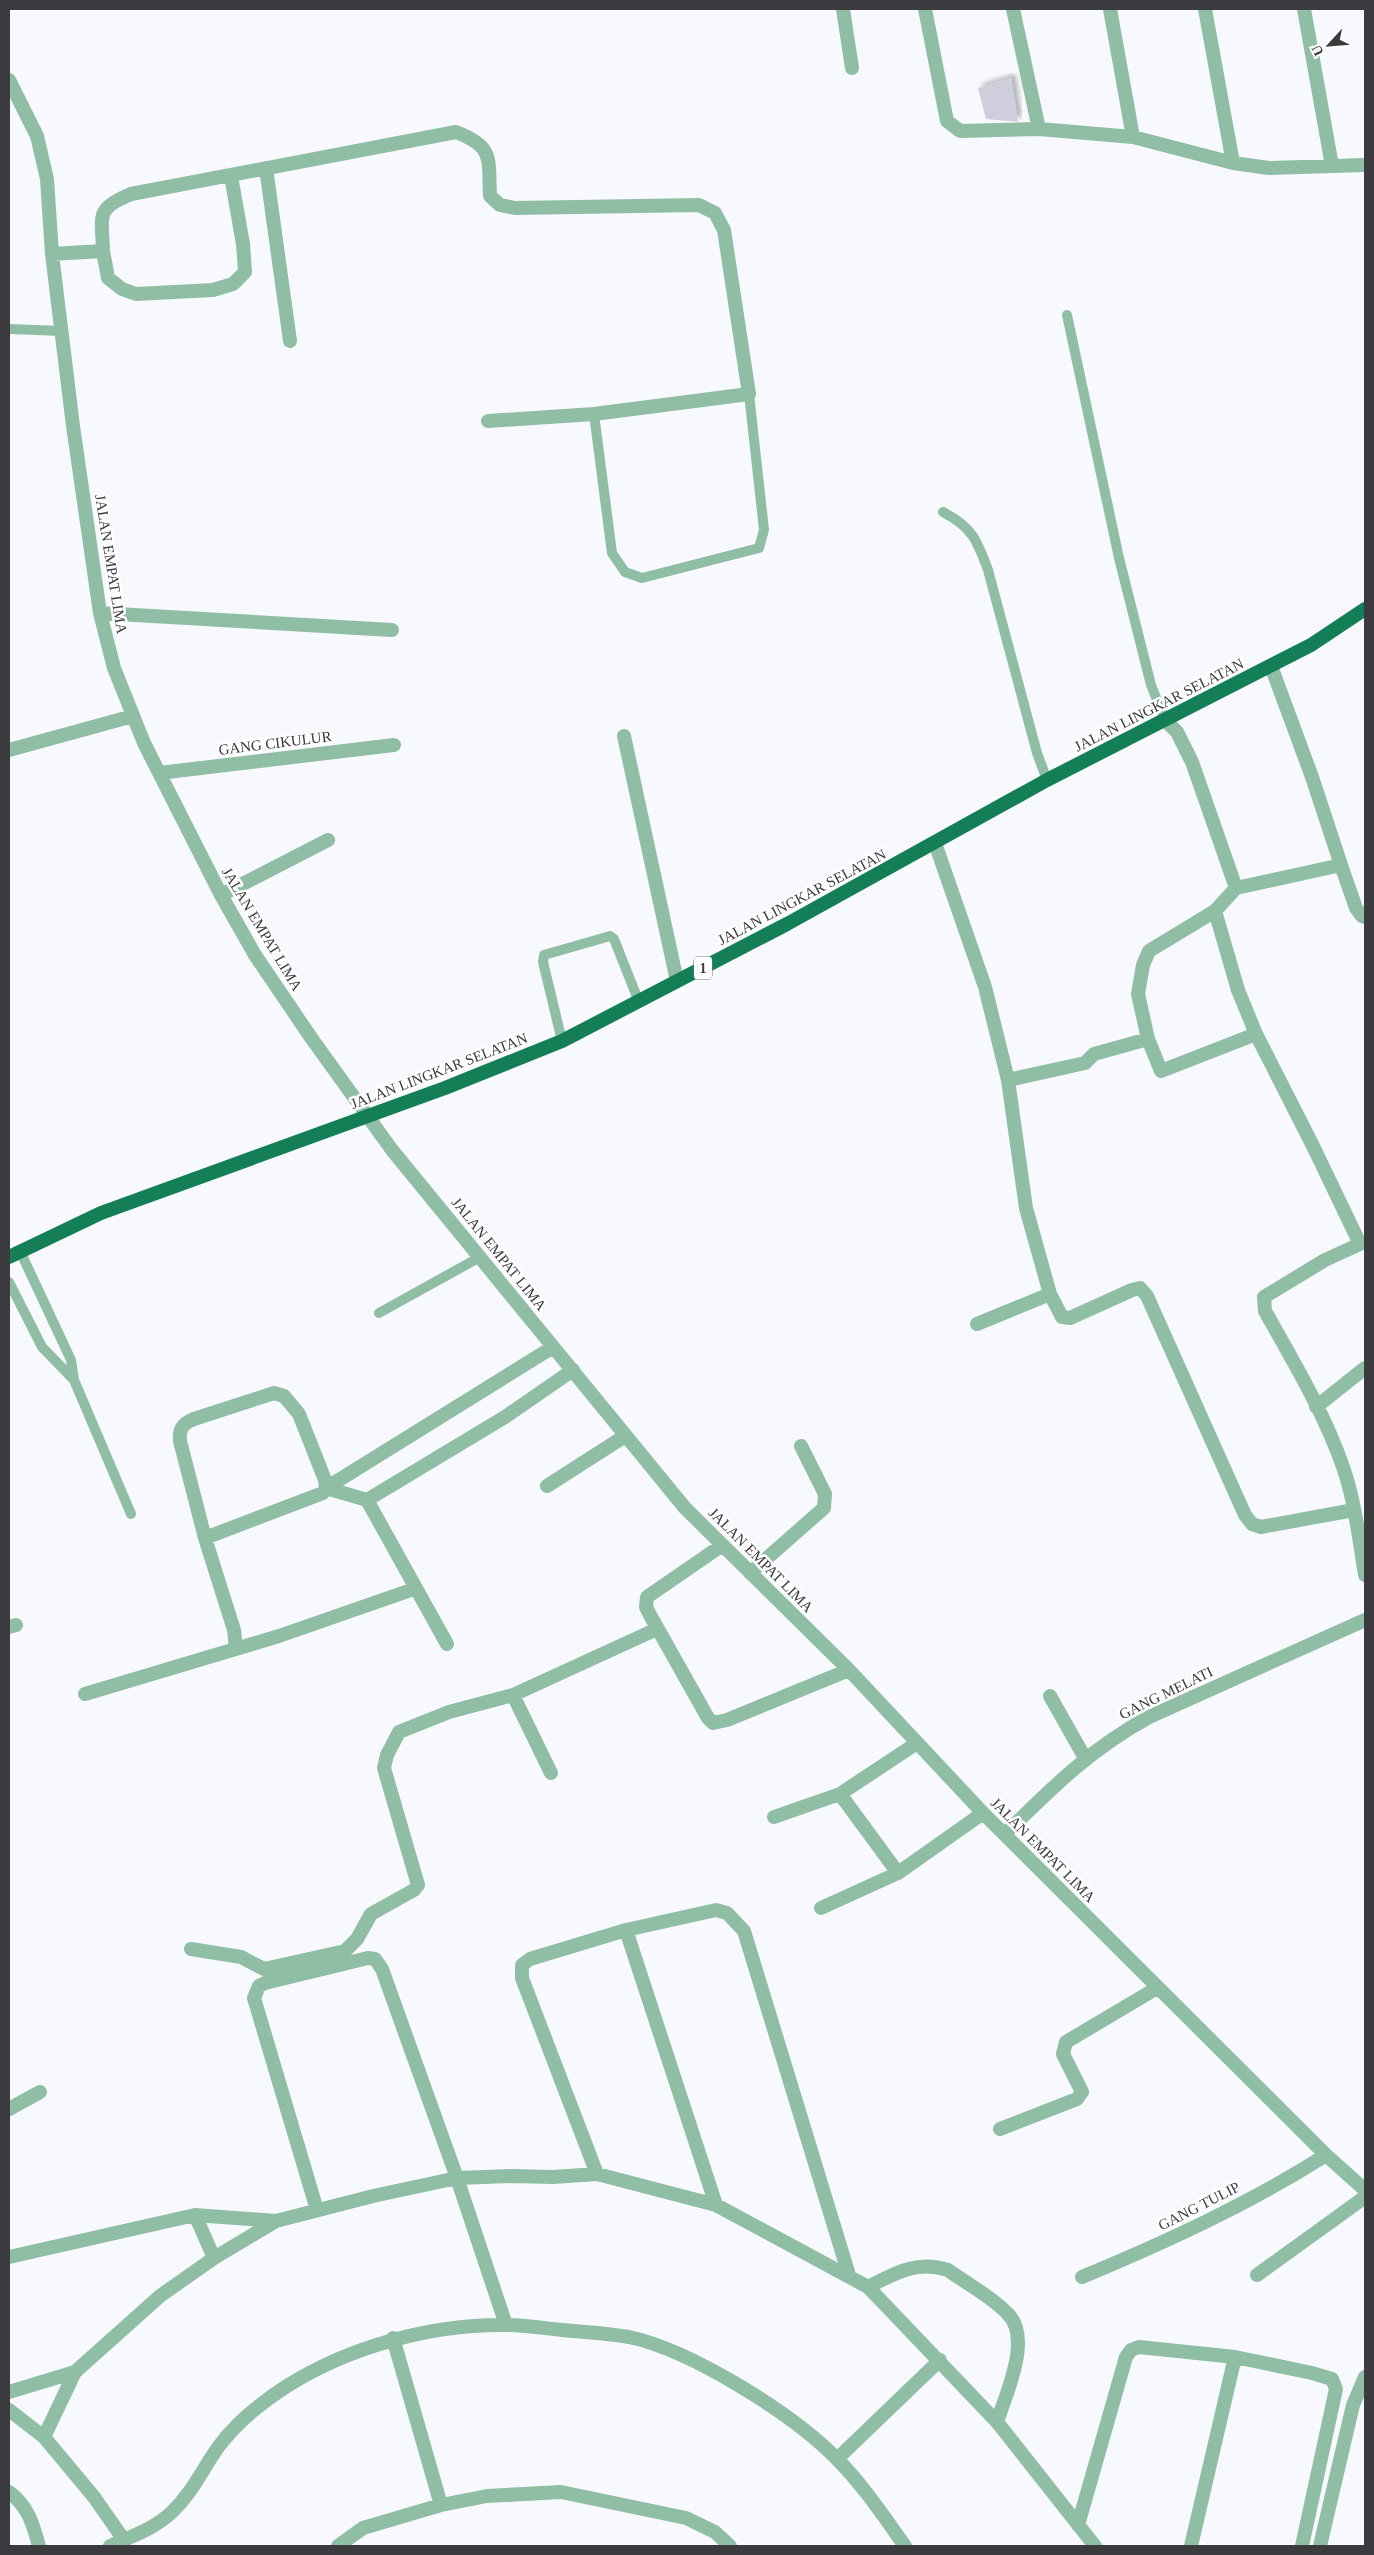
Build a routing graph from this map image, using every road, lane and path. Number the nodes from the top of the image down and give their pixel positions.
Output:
1 (844, 9) edge
2 (925, 9) edge
3 (1013, 9) edge
4 (1110, 9) edge
5 (1206, 9) edge
6 (1304, 9) edge
7 (852, 68) dead end
8 (9, 80) edge
9 (1039, 129) junction
10 (1133, 137) junction
11 (1233, 163) junction
12 (1365, 165) edge
13 (1332, 166) junction
14 (266, 168) junction
15 (230, 176) junction
16 (103, 251) junction
17 (52, 254) junction
18 (1067, 315) dead end
19 (9, 329) edge
20 (62, 331) junction
21 (290, 341) dead end
22 (749, 394) junction
23 (594, 414) junction
24 (488, 421) dead end
25 (943, 512) dead end
26 (1365, 608) edge
27 (100, 613) junction
28 (392, 630) dead end
29 (1270, 666) junction
30 (133, 716) junction
31 (1166, 720) junction
32 (624, 736) dead end
33 (394, 745) dead end
34 (9, 750) edge
35 (159, 773) junction
36 (1047, 780) junction
37 (328, 840) dead end
38 (935, 843) junction
39 (1341, 865) junction
40 (1236, 888) junction
41 (220, 895) junction
42 (1215, 911) junction
43 (1365, 917) edge
44 (677, 982) junction
45 (639, 1002) junction
46 (1256, 1034) junction
47 (1148, 1039) junction
48 (562, 1041) junction
49 (1008, 1080) junction
50 (367, 1115) junction
51 (1363, 1242) edge
52 (15, 1254) edge
53 (480, 1257) junction
54 (9, 1282) edge
55 (1050, 1294) junction
56 (379, 1313) dead end
57 (977, 1324) dead end
58 (553, 1347) junction
59 (1365, 1368) edge
60 (573, 1370) junction
61 (74, 1380) junction
62 (1316, 1407) junction
63 (625, 1436) junction
64 (801, 1446) dead end
65 (547, 1486) dead end
66 (326, 1488) junction
67 (367, 1500) junction
68 (1354, 1510) junction
69 (131, 1514) dead end
70 (1361, 1529) edge
71 (205, 1538) junction
72 (721, 1546) junction
73 (750, 1573) junction
74 (1365, 1575) edge
75 (414, 1588) junction
76 (1365, 1620) edge
77 (657, 1629) junction
78 (447, 1644) dead end
79 (236, 1649) junction
80 (849, 1670) junction
81 (85, 1694) dead end
82 (513, 1695) junction
83 (1050, 1696) dead end
84 (917, 1743) junction
85 (1086, 1758) junction
86 (551, 1773) dead end
87 (840, 1794) junction
88 (983, 1813) junction
89 (774, 1817) dead end
90 (1005, 1834) junction
91 (898, 1874) junction
92 (821, 1908) dead end
93 (626, 1930) junction
94 (191, 1949) dead end
95 (1157, 1988) junction
96 (40, 2092) dead end
97 (9, 2110) edge
98 (1000, 2129) dead end
99 (1326, 2155) junction
100 (597, 2174) junction
101 (457, 2178) junction
102 (1365, 2190) edge
103 (1365, 2196) edge
104 (716, 2205) junction
105 (316, 2210) junction
106 (195, 2215) junction
107 (276, 2221) junction
108 (9, 2257) edge
109 (214, 2258) junction
110 (848, 2275) junction
111 (1257, 2276) dead end
112 (1082, 2278) dead end
113 (868, 2286) junction
114 (506, 2325) junction
115 (393, 2338) junction
116 (1235, 2357) junction
117 (940, 2360) junction
118 (75, 2372) junction
119 (1365, 2378) edge
120 (9, 2392) edge
121 (9, 2410) edge
122 (997, 2422) junction
123 (44, 2437) junction
124 (837, 2459) junction
125 (9, 2492) edge
126 (441, 2505) junction
127 (1078, 2525) junction
128 (124, 2540) junction
129 (39, 2546) edge
130 (110, 2546) edge
131 (338, 2546) edge
132 (730, 2546) edge
133 (905, 2546) edge
134 (1095, 2546) edge
135 (1191, 2546) edge
136 (1302, 2546) edge
137 (1320, 2546) edge

1 - 7 street
2 - 9 street
3 - 9 street
4 - 10 street
5 - 11 street
6 - 13 street
8 - 17 street, JALAN EMPAT LIMA
9 - 10 street
10 - 11 street
11 - 13 street
12 - 13 street
14 - 15 street
14 - 21 street
14 - 22 street
15 - 16 street
15 - 16 street
16 - 17 street
17 - 20 street, JALAN EMPAT LIMA
18 - 31 lane
19 - 20 lane
20 - 27 street, JALAN EMPAT LIMA
22 - 23 street
22 - 23 lane
23 - 24 street
25 - 36 lane
26 - 29 highway, JALAN LINGKAR SELATAN / 1
27 - 28 street
27 - 30 street, JALAN EMPAT LIMA
29 - 31 highway, JALAN LINGKAR SELATAN / 1
29 - 39 street
30 - 34 street
30 - 35 street, JALAN EMPAT LIMA
31 - 36 highway, JALAN LINGKAR SELATAN / 1
31 - 40 street
32 - 44 street
33 - 35 street, GANG CIKULUR
35 - 41 street, JALAN EMPAT LIMA
36 - 38 highway, JALAN LINGKAR SELATAN / 1
37 - 41 street
38 - 44 highway, JALAN LINGKAR SELATAN / 1
38 - 49 street
39 - 40 street
39 - 43 street
40 - 42 street
41 - 50 street, JALAN EMPAT LIMA
42 - 46 street
42 - 47 street
44 - 45 highway, JALAN LINGKAR SELATAN / 1
45 - 48 highway, JALAN LINGKAR SELATAN / 1
45 - 48 lane
46 - 47 street
46 - 51 street
47 - 49 street
48 - 50 highway, JALAN LINGKAR SELATAN / 1
49 - 55 street
50 - 52 highway, JALAN LINGKAR SELATAN / 1
50 - 53 street, JALAN EMPAT LIMA
51 - 62 street
52 - 61 lane
53 - 56 lane
53 - 58 street, JALAN EMPAT LIMA
54 - 61 lane
55 - 57 street
55 - 68 street
58 - 60 street, JALAN EMPAT LIMA
58 - 66 street
59 - 62 street
60 - 63 street, JALAN EMPAT LIMA
60 - 67 street
61 - 69 lane
62 - 68 street
63 - 65 street
63 - 72 street, JALAN EMPAT LIMA
64 - 73 street
66 - 67 street
66 - 71 street
66 - 71 street
67 - 75 street
68 - 70 street
70 - 74 street
71 - 79 street
72 - 73 street, JALAN EMPAT LIMA
72 - 77 street
73 - 80 street, JALAN EMPAT LIMA
75 - 78 street
75 - 79 street
76 - 85 street, GANG MELATI
77 - 80 street
77 - 82 street
79 - 81 street
80 - 84 street, JALAN EMPAT LIMA
82 - 86 street
82 - 94 street
83 - 85 street
84 - 87 street
84 - 88 street, JALAN EMPAT LIMA
85 - 90 street, GANG MELATI
87 - 89 street
87 - 91 street
88 - 90 street, JALAN EMPAT LIMA
88 - 91 street
90 - 95 street, JALAN EMPAT LIMA
91 - 92 street
93 - 100 street
93 - 104 street
93 - 110 street
95 - 98 street
95 - 99 street, JALAN EMPAT LIMA
96 - 97 street
99 - 102 street, JALAN EMPAT LIMA
99 - 112 street, GANG TULIP
100 - 101 street
100 - 104 street
101 - 105 street
101 - 105 street
101 - 114 street
103 - 111 street
104 - 110 street
105 - 107 street
106 - 107 street
106 - 108 street
106 - 109 street
107 - 109 street
109 - 118 street
110 - 113 street
113 - 117 street
113 - 122 street
114 - 115 street
114 - 124 street
115 - 126 street
115 - 128 street
116 - 127 street
116 - 135 street
116 - 136 street
117 - 122 street
117 - 124 street
118 - 120 street
118 - 123 street
119 - 137 street
121 - 123 street
122 - 127 street
123 - 128 street
124 - 133 street
125 - 129 street
126 - 131 street
126 - 132 street
127 - 134 street
128 - 130 street

